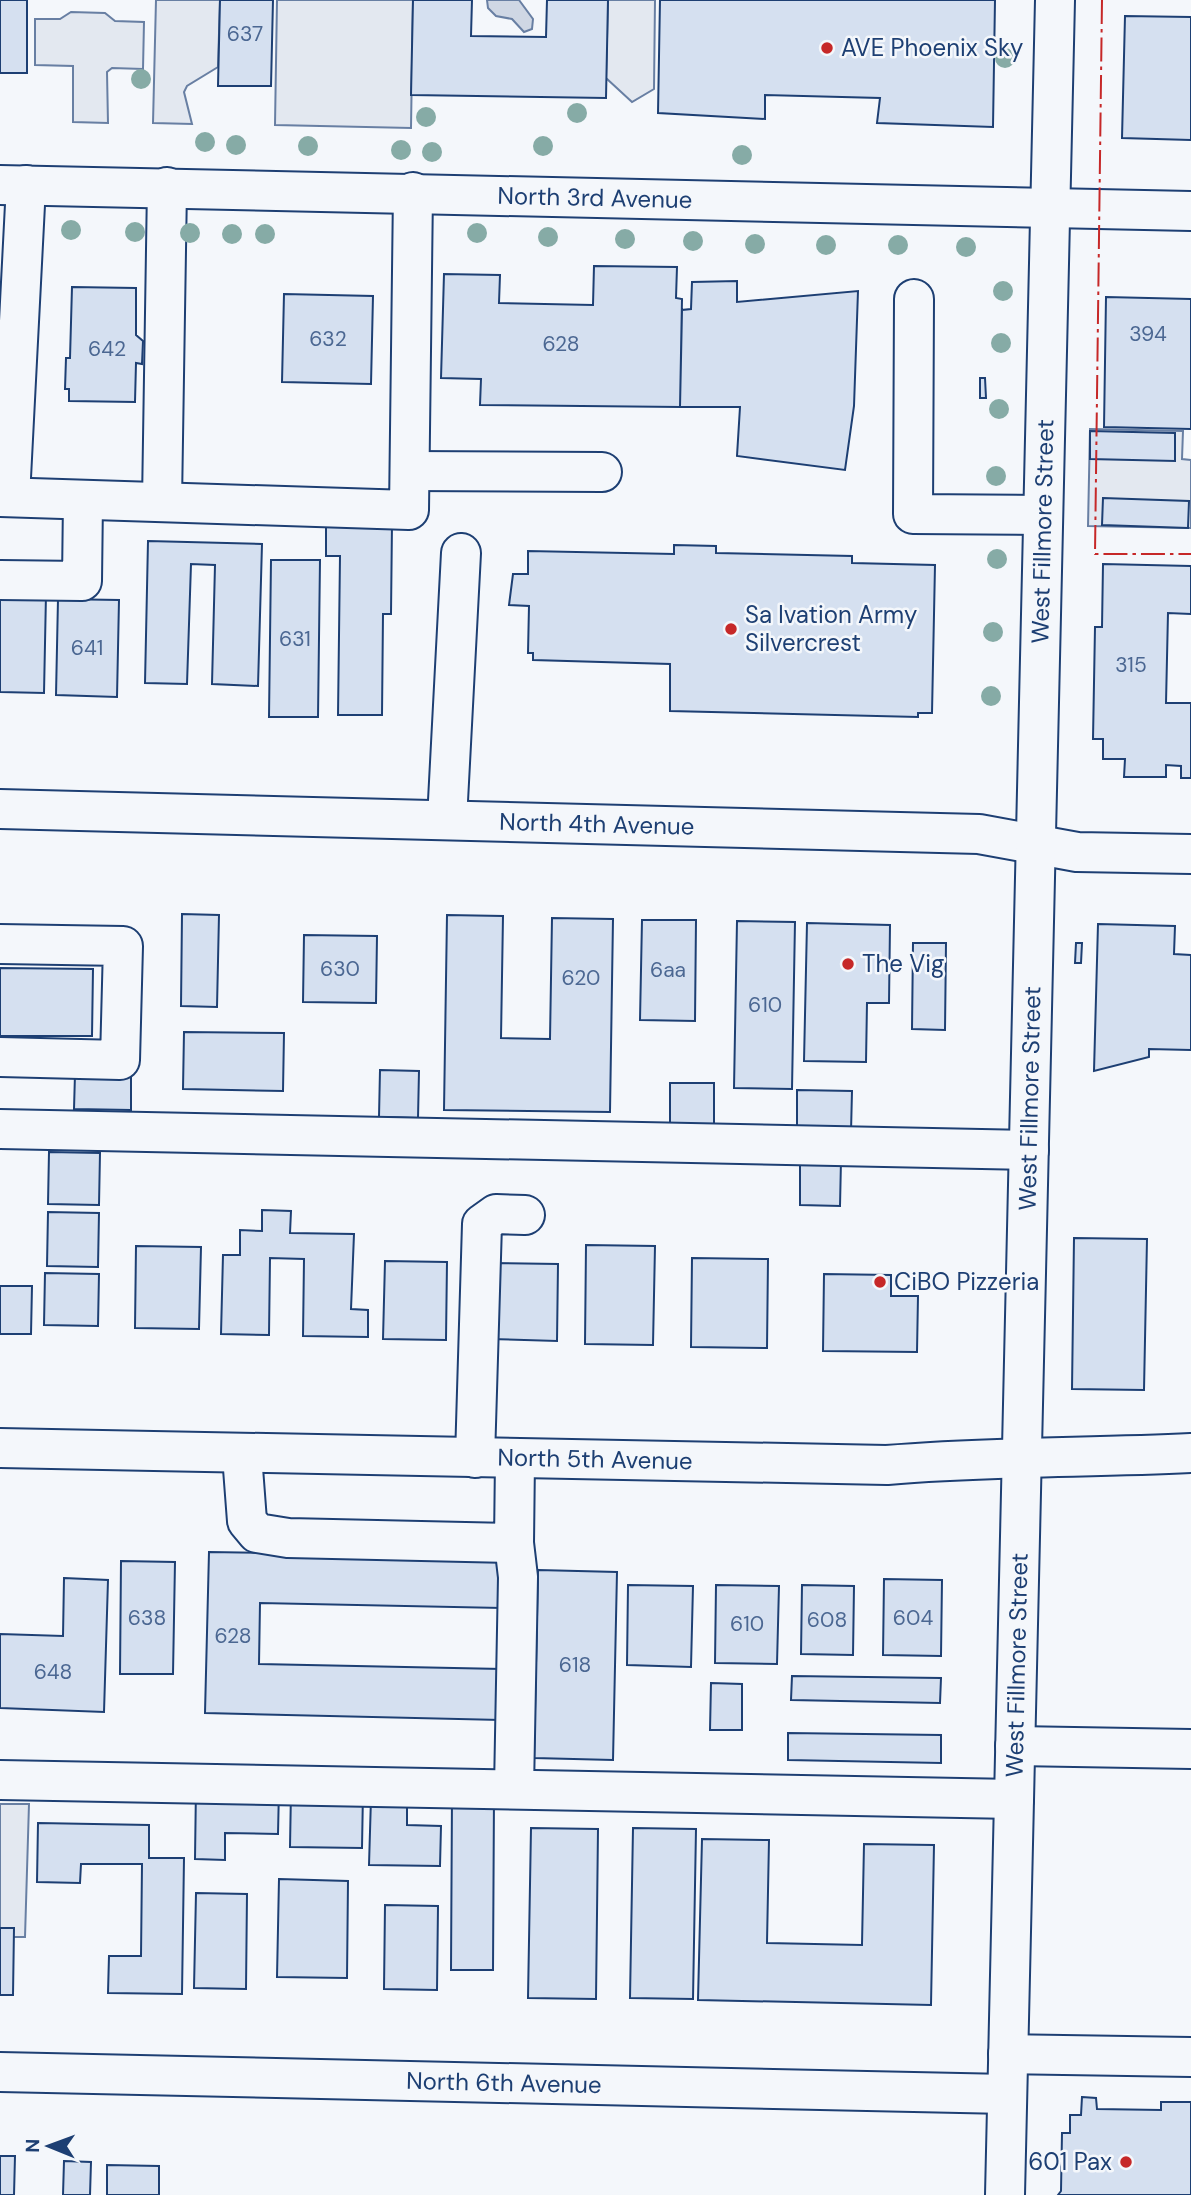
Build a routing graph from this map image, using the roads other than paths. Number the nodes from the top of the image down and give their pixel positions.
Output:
1 (1055, 0) edge
2 (13, 185) edge
3 (167, 187) junction
4 (413, 192) junction
5 (1050, 208) junction
6 (1191, 211) edge
7 (914, 299) dead end
8 (410, 471) junction
9 (602, 472) dead end
10 (5, 497) edge
11 (83, 499) junction
12 (162, 502) junction
13 (1044, 515) junction
14 (461, 553) dead end
15 (0, 580) edge
16 (0, 809) edge
17 (447, 820) junction
18 (1037, 843) junction
19 (1191, 854) edge
20 (0, 944) edge
21 (0, 1057) edge
22 (0, 1129) edge
23 (1029, 1150) junction
24 (525, 1215) dead end
25 (0, 1448) edge
26 (1191, 1453) edge
27 (242, 1455) junction
28 (475, 1458) junction
29 (1021, 1458) junction
30 (515, 1460) junction
31 (514, 1543) junction
32 (1015, 1746) junction
33 (1191, 1749) edge
34 (0, 1780) edge
35 (514, 1789) junction
36 (1014, 1799) junction
37 (1008, 2054) junction
38 (1191, 2057) edge
39 (0, 2072) edge
40 (1007, 2094) junction
41 (1005, 2195) edge

1 - 5 street, West Fillmore Street
2 - 3 street, North 3rd Avenue
2 - 10 street
3 - 4 street, North 3rd Avenue
3 - 12 street
4 - 5 street, North 3rd Avenue
4 - 8 street
5 - 6 street, North 3rd Avenue
5 - 13 street, West Fillmore Street
7 - 13 street
8 - 9 street
8 - 12 street
10 - 11 street
11 - 12 street
11 - 15 street
13 - 18 street, West Fillmore Street
14 - 17 street
16 - 17 street, North 4th Avenue
17 - 18 street, North 4th Avenue
18 - 19 street, North 4th Avenue
18 - 23 street, West Fillmore Street
20 - 21 street
22 - 23 street
23 - 29 street, West Fillmore Street
24 - 28 street
25 - 27 street, North 5th Avenue
26 - 29 street, North 5th Avenue
27 - 28 street, North 5th Avenue
27 - 31 street
28 - 30 street, North 5th Avenue
29 - 30 street, North 5th Avenue
29 - 32 street, West Fillmore Street
30 - 31 street
31 - 35 street
32 - 33 street
32 - 36 street, West Fillmore Street
34 - 35 street
35 - 36 street
36 - 37 street, West Fillmore Street
37 - 38 street
37 - 40 street, West Fillmore Street
39 - 40 street, North 6th Avenue
40 - 41 street, West Fillmore Street

